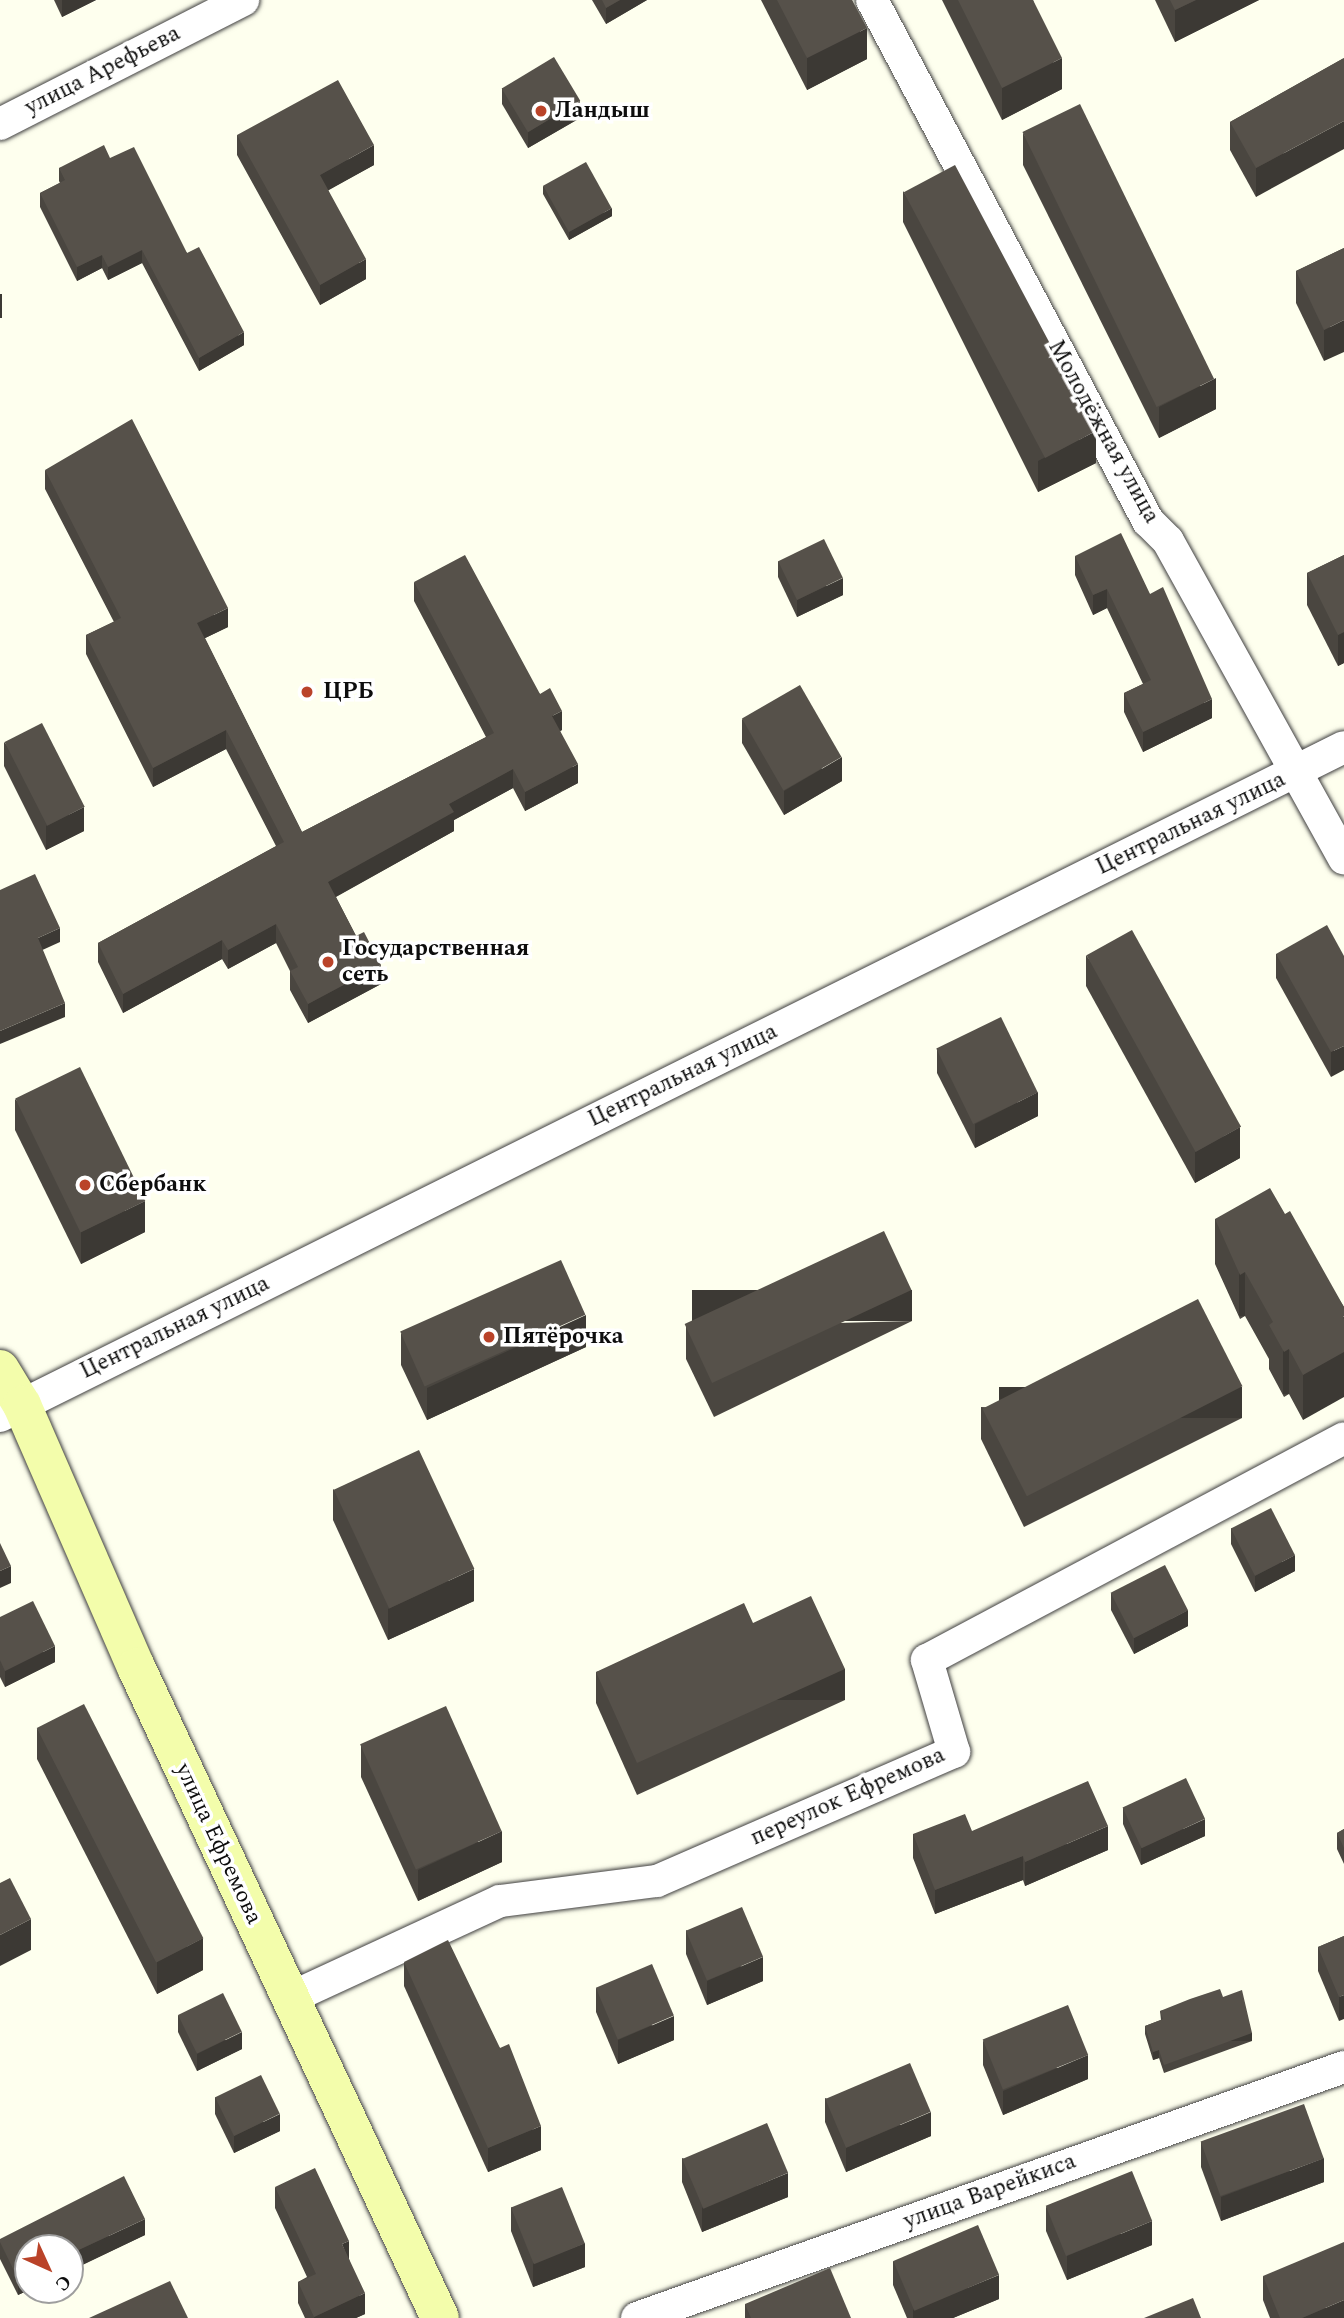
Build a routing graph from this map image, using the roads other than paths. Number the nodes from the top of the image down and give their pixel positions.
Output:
1 (243, 0) edge
2 (872, 0) edge
3 (0, 124) edge
4 (1344, 747) edge
5 (1294, 772) junction
6 (1344, 858) edge
7 (0, 1369) edge
8 (11, 1410) edge
9 (1344, 1438) edge
10 (290, 1998) junction
11 (1344, 2067) edge
12 (440, 2318) edge
13 (637, 2318) edge

1 - 3 street, улица Арефьева
2 - 5 street, Молодёжная улица
4 - 5 street, Центральная улица
5 - 6 street, Молодёжная улица
5 - 8 street, Центральная улица
7 - 8 street, улица Ефремова
8 - 10 street, улица Ефремова
9 - 10 street, переулок Ефремова
10 - 12 street, улица Ефремова
11 - 13 street, улица Варейкиса

